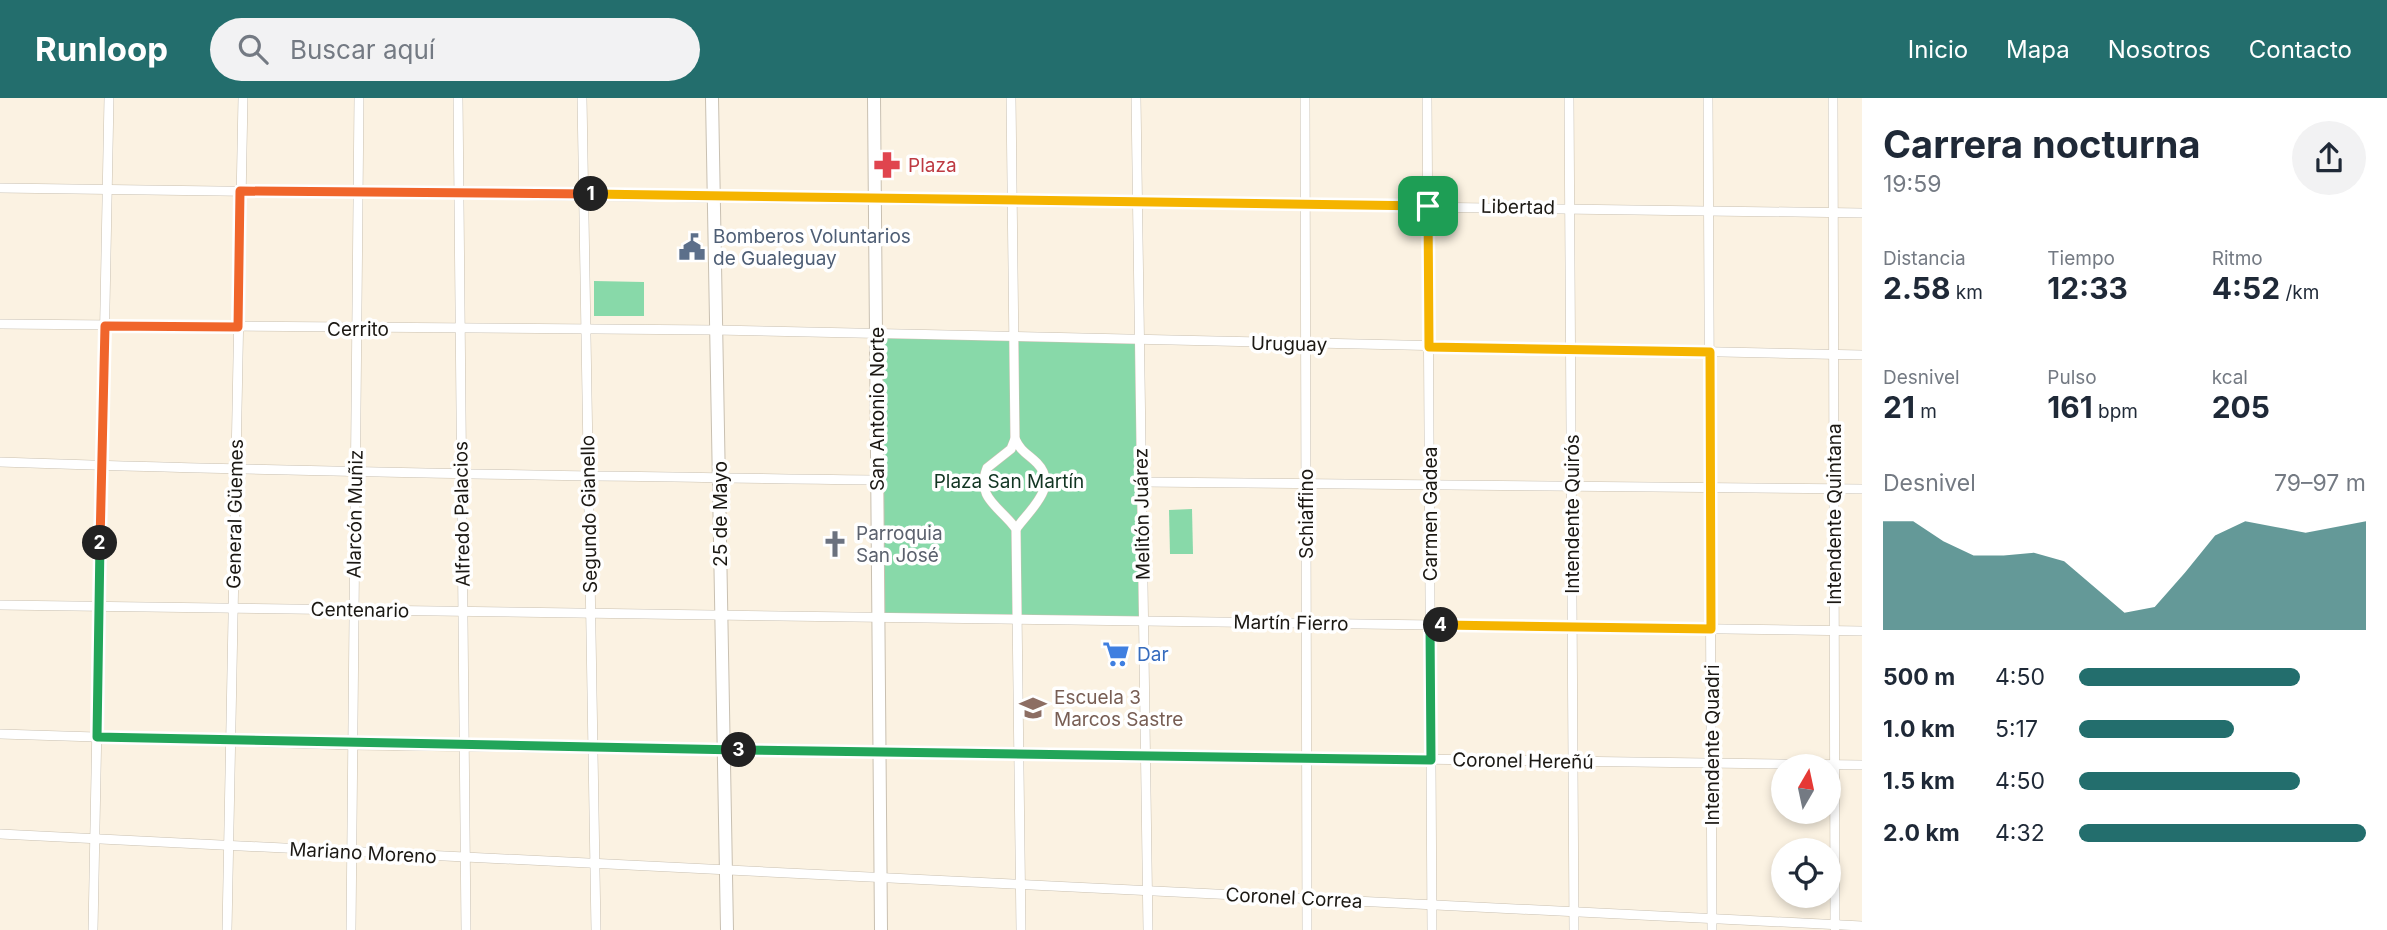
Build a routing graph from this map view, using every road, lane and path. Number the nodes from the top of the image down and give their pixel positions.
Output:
1 (109, 98) edge
2 (243, 98) edge
3 (359, 98) edge
4 (458, 98) edge
5 (582, 98) edge
6 (712, 98) edge
7 (874, 98) edge
8 (1011, 98) edge
9 (1136, 98) edge
10 (1304, 98) edge
11 (1427, 98) edge
12 (1569, 98) edge
13 (1708, 98) edge
14 (1833, 98) edge
15 (0, 188) edge
16 (107, 188) junction
17 (240, 191) junction
18 (458, 192) junction
19 (358, 193) junction
20 (583, 194) junction
21 (712, 197) junction
22 (874, 200) junction
23 (1011, 202) junction
24 (1138, 203) junction
25 (1305, 204) junction
26 (1428, 206) junction
27 (1570, 208) junction
28 (1709, 210) junction
29 (1833, 212) junction
30 (1862, 213) edge
31 (0, 324) edge
32 (105, 326) junction
33 (238, 327) junction
34 (460, 328) junction
35 (357, 330) junction
36 (586, 330) junction
37 (716, 330) junction
38 (878, 334) junction
39 (1014, 337) junction
40 (1140, 341) junction
41 (1305, 345) junction
42 (1429, 347) junction
43 (1571, 350) junction
44 (1710, 352) junction
45 (1834, 354) junction
46 (1862, 355) edge
47 (1015, 439) junction
48 (0, 461) edge
49 (102, 465) junction
50 (236, 467) junction
51 (355, 473) junction
52 (461, 474) junction
53 (588, 477) junction
54 (720, 478) junction
55 (877, 480) junction
56 (1142, 482) junction
57 (1306, 482) junction
58 (1430, 484) junction
59 (1572, 485) junction
60 (1711, 488) junction
61 (1834, 488) junction
62 (1862, 489) edge
63 (1016, 528) junction
64 (0, 604) edge
65 (99, 607) junction
66 (233, 607) junction
67 (463, 611) junction
68 (354, 612) junction
69 (590, 613) junction
70 (721, 615) junction
71 (878, 617) junction
72 (1017, 619) junction
73 (1143, 621) junction
74 (1306, 623) junction
75 (1430, 625) junction
76 (1572, 627) junction
77 (1711, 629) junction
78 (1835, 631) junction
79 (1862, 631) edge
80 (0, 734) edge
81 (97, 737) junction
82 (230, 738) junction
83 (353, 745) junction
84 (464, 745) junction
85 (593, 748) junction
86 (722, 750) junction
87 (882, 753) junction
88 (1018, 753) junction
89 (1835, 754) edge
90 (1145, 758) junction
91 (1307, 758) junction
92 (1431, 760) junction
93 (1573, 761) junction
94 (1712, 763) junction
95 (1771, 764) edge
96 (1841, 765) edge
97 (1862, 765) edge
98 (1835, 824) edge
99 (0, 834) edge
100 (95, 840) junction
101 (228, 846) junction
102 (352, 854) junction
103 (466, 857) junction
104 (595, 864) junction
105 (725, 869) junction
106 (881, 877) junction
107 (1020, 884) junction
108 (1147, 891) junction
109 (1307, 898) junction
110 (1432, 905) junction
111 (1574, 911) junction
112 (1712, 919) junction
113 (1862, 926) edge
114 (1835, 927) edge
115 (93, 930) edge
116 (227, 930) edge
117 (351, 930) edge
118 (466, 930) edge
119 (596, 930) edge
120 (727, 930) edge
121 (881, 930) edge
122 (1021, 930) edge
123 (1148, 930) edge
124 (1307, 930) edge
125 (1432, 930) edge
126 (1574, 930) edge
127 (1712, 930) edge

1 - 16 street
2 - 17 street, General Güemes
3 - 19 street, Alarcón Muñiz
4 - 18 street, Alfredo Palacios
5 - 20 street, Segundo Gianello
6 - 21 street, 25 de Mayo
7 - 22 street, San Antonio Norte
8 - 23 street
9 - 24 street, Melitón Juárez
10 - 25 street, Schiaffino
11 - 26 street, Carmen Gadea
12 - 27 street, Intendente Quirós
13 - 28 street, Intendente Quadri
14 - 29 street, Intendente Quintana
15 - 16 street, Libertad
16 - 17 street, Libertad
16 - 32 street
17 - 19 street, Libertad
17 - 33 street, General Güemes
18 - 19 street, Libertad
18 - 20 street, Libertad
18 - 34 street, Alfredo Palacios
19 - 35 street, Alarcón Muñiz
20 - 21 street, Libertad
20 - 36 street, Segundo Gianello
21 - 22 street, Libertad
21 - 37 street, 25 de Mayo
22 - 23 street, Libertad
22 - 38 street, San Antonio Norte
23 - 24 street, Libertad
23 - 39 street
24 - 25 street, Libertad
24 - 40 street, Melitón Juárez
25 - 26 street, Libertad
25 - 41 street, Schiaffino
26 - 27 street, Libertad
26 - 42 street, Carmen Gadea
27 - 28 street, Libertad
27 - 43 street, Intendente Quirós
28 - 29 street, Libertad
28 - 44 street, Intendente Quadri
29 - 30 street, Libertad
29 - 45 street, Intendente Quintana
31 - 32 street, Cerrito
32 - 33 street, Cerrito
32 - 49 street
33 - 35 street, Cerrito
33 - 50 street, General Güemes
34 - 35 street, Cerrito
34 - 36 street, Cerrito
34 - 52 street, Alfredo Palacios
35 - 51 street, Alarcón Muñiz
36 - 37 street, Cerrito
36 - 53 street, Segundo Gianello
37 - 38 street, Uruguay
37 - 54 street, 25 de Mayo
38 - 39 street, Uruguay
38 - 55 street, San Antonio Norte
39 - 40 street, Uruguay
39 - 47 street
40 - 41 street, Uruguay
40 - 56 street, Melitón Juárez
41 - 42 street, Uruguay
41 - 57 street, Schiaffino
42 - 43 street, Uruguay
42 - 58 street, Carmen Gadea
43 - 44 street, Uruguay
43 - 59 street, Intendente Quirós
44 - 45 street, Uruguay
44 - 60 street, Intendente Quadri
45 - 46 street, Uruguay
45 - 61 street, Intendente Quintana
47 - 63 street
47 - 63 street
48 - 49 street
49 - 50 street
49 - 65 street
50 - 51 street
50 - 66 street, General Güemes
51 - 52 street
51 - 68 street, Alarcón Muñiz
52 - 53 street
52 - 67 street, Alfredo Palacios
53 - 54 street
53 - 69 street, Segundo Gianello
54 - 55 street
54 - 70 street, 25 de Mayo
55 - 71 street, San Antonio Norte
56 - 57 street
56 - 73 street, Melitón Juárez
57 - 58 street
57 - 74 street, Schiaffino
58 - 59 street
58 - 75 street, Carmen Gadea
59 - 60 street
59 - 76 street, Intendente Quirós
60 - 61 street
60 - 77 street, Intendente Quadri
61 - 62 street
61 - 78 street, Intendente Quintana
63 - 72 street
64 - 65 street, Centenario
65 - 66 street, Centenario
65 - 81 street
66 - 68 street, Centenario
66 - 82 street, General Güemes
67 - 68 street, Centenario
67 - 69 street, Centenario
67 - 84 street, Alfredo Palacios
68 - 83 street, Alarcón Muñiz
69 - 70 street, Centenario
69 - 85 street, Segundo Gianello
70 - 71 street, Martín Fierro
70 - 86 street, 25 de Mayo
71 - 72 street, Martín Fierro
71 - 87 street, San Antonio Norte
72 - 73 street, Martín Fierro
72 - 88 street
73 - 74 street, Martín Fierro
73 - 90 street, Melitón Juárez
74 - 75 street, Martín Fierro
74 - 91 street, Schiaffino
75 - 76 street, Martín Fierro
75 - 92 street, Carmen Gadea
76 - 77 street, Martín Fierro
76 - 93 street, Intendente Quirós
77 - 78 street, Martín Fierro
77 - 94 street, Intendente Quadri
78 - 79 street, Martín Fierro
78 - 89 street, Intendente Quintana
80 - 81 street, Coronel Hereñú
81 - 82 street, Coronel Hereñú
81 - 100 street
82 - 83 street, Coronel Hereñú
82 - 101 street, General Güemes
83 - 84 street, Coronel Hereñú
83 - 102 street, Alarcón Muñiz
84 - 85 street, Coronel Hereñú
84 - 103 street, Alfredo Palacios
85 - 86 street, Coronel Hereñú
85 - 104 street, Segundo Gianello
86 - 87 street, Coronel Hereñú
86 - 105 street, 25 de Mayo
87 - 88 street, Coronel Hereñú
87 - 106 street, San Antonio Norte
88 - 90 street, Coronel Hereñú
88 - 107 street
90 - 91 street, Coronel Hereñú
90 - 108 street, Melitón Juárez
91 - 92 street, Coronel Hereñú
91 - 109 street, Schiaffino
92 - 93 street, Coronel Hereñú
92 - 110 street, Carmen Gadea
93 - 94 street, Coronel Hereñú
93 - 111 street, Intendente Quirós
94 - 95 street, Coronel Hereñú
94 - 112 street, Intendente Quadri
96 - 97 street, Coronel Hereñú
98 - 114 street, Intendente Quintana
99 - 100 street, Mariano Moreno
100 - 101 street, Mariano Moreno
100 - 115 street
101 - 102 street, Mariano Moreno
101 - 116 street, General Güemes
102 - 103 street, Mariano Moreno
102 - 117 street, Alarcón Muñiz
103 - 104 street, Mariano Moreno
103 - 118 street, Alfredo Palacios
104 - 105 street, Mariano Moreno
104 - 119 street, Segundo Gianello
105 - 106 street, Coronel Correa
105 - 120 street, 25 de Mayo
106 - 107 street, Coronel Correa
106 - 121 street, San Antonio Norte
107 - 108 street, Coronel Correa
107 - 122 street
108 - 109 street, Coronel Correa
108 - 123 street, Melitón Juárez
109 - 110 street, Coronel Correa
109 - 124 street, Schiaffino
110 - 111 street, Coronel Correa
110 - 125 street, Carmen Gadea
111 - 112 street, Coronel Correa
111 - 126 street, Intendente Quirós
112 - 114 street, Coronel Correa
112 - 127 street, Intendente Quadri
113 - 114 street, Coronel Correa

